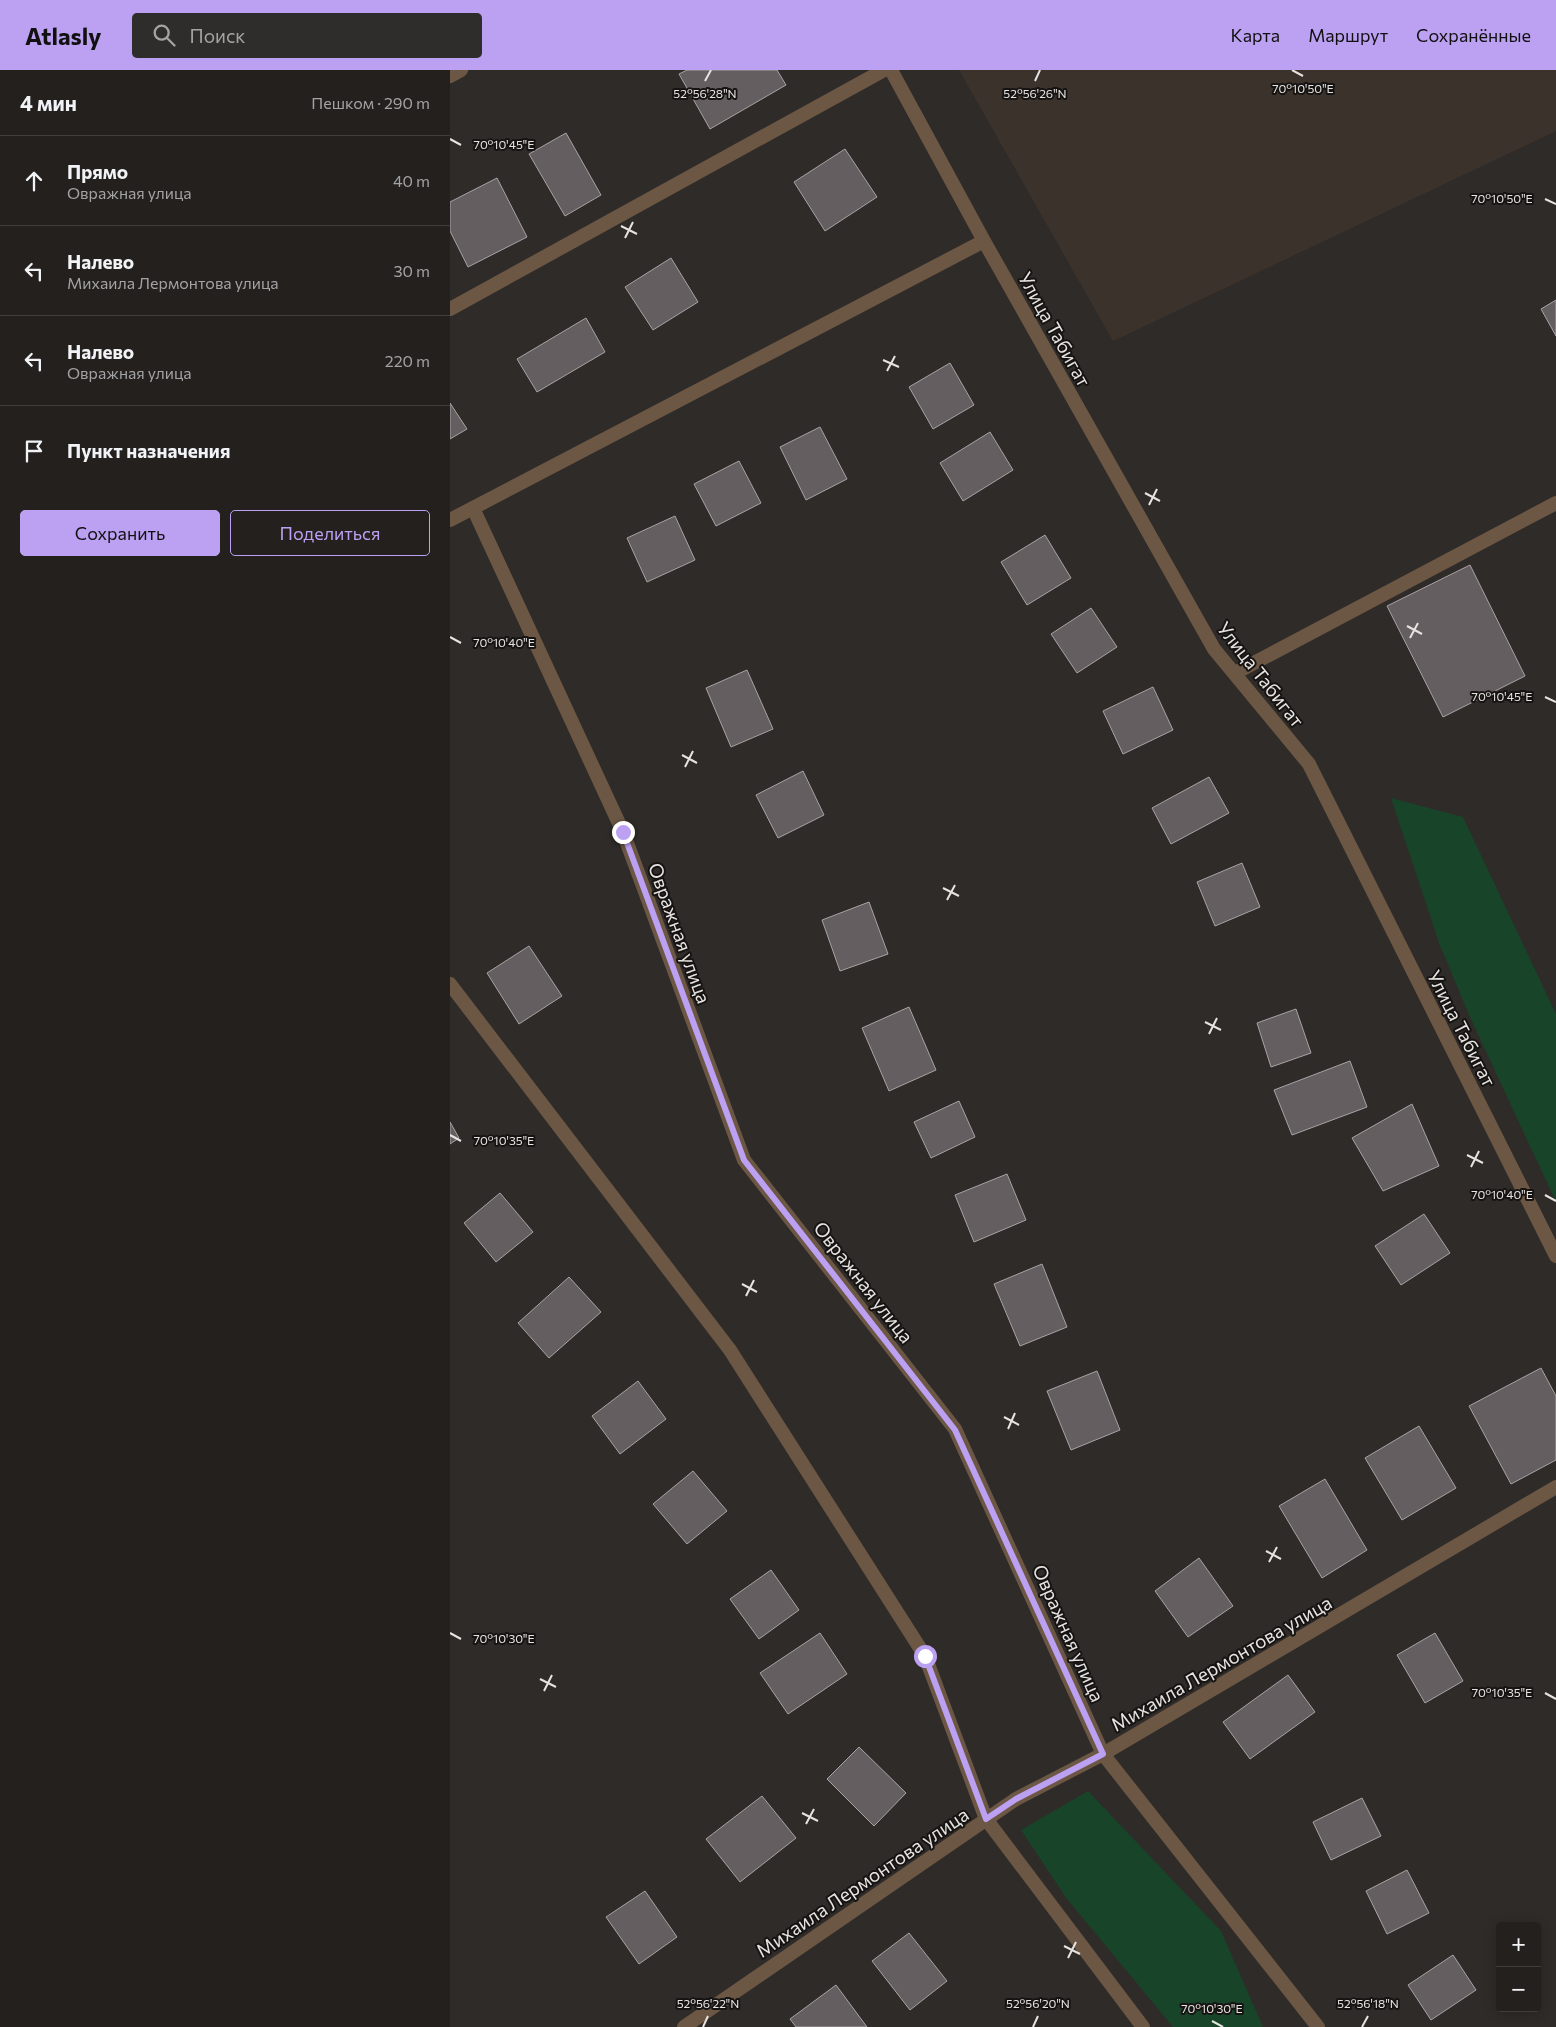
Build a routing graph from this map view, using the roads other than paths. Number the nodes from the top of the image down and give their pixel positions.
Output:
1 (460, 70) edge
2 (884, 70) edge
3 (891, 70) edge
4 (450, 76) edge
5 (984, 241) junction
6 (450, 309) edge
7 (1556, 502) edge
8 (473, 508) junction
9 (450, 520) edge
10 (1235, 674) junction
11 (450, 984) edge
12 (1556, 1256) edge
13 (1556, 1487) edge
14 (1103, 1754) junction
15 (986, 1819) junction
16 (684, 2027) edge
17 (1143, 2027) edge
18 (1318, 2027) edge

1 - 4 street
2 - 6 street
3 - 5 street, Улица Табигат
5 - 8 street
5 - 10 street, Улица Табигат
7 - 10 street
8 - 9 street
8 - 14 street, Овражная улица
10 - 12 street, Улица Табигат
11 - 15 street
13 - 14 street, Михаила Лермонтова улица
14 - 15 street, Михаила Лермонтова улица
14 - 18 street, Овражная улица
15 - 16 street, Михаила Лермонтова улица
15 - 17 street

